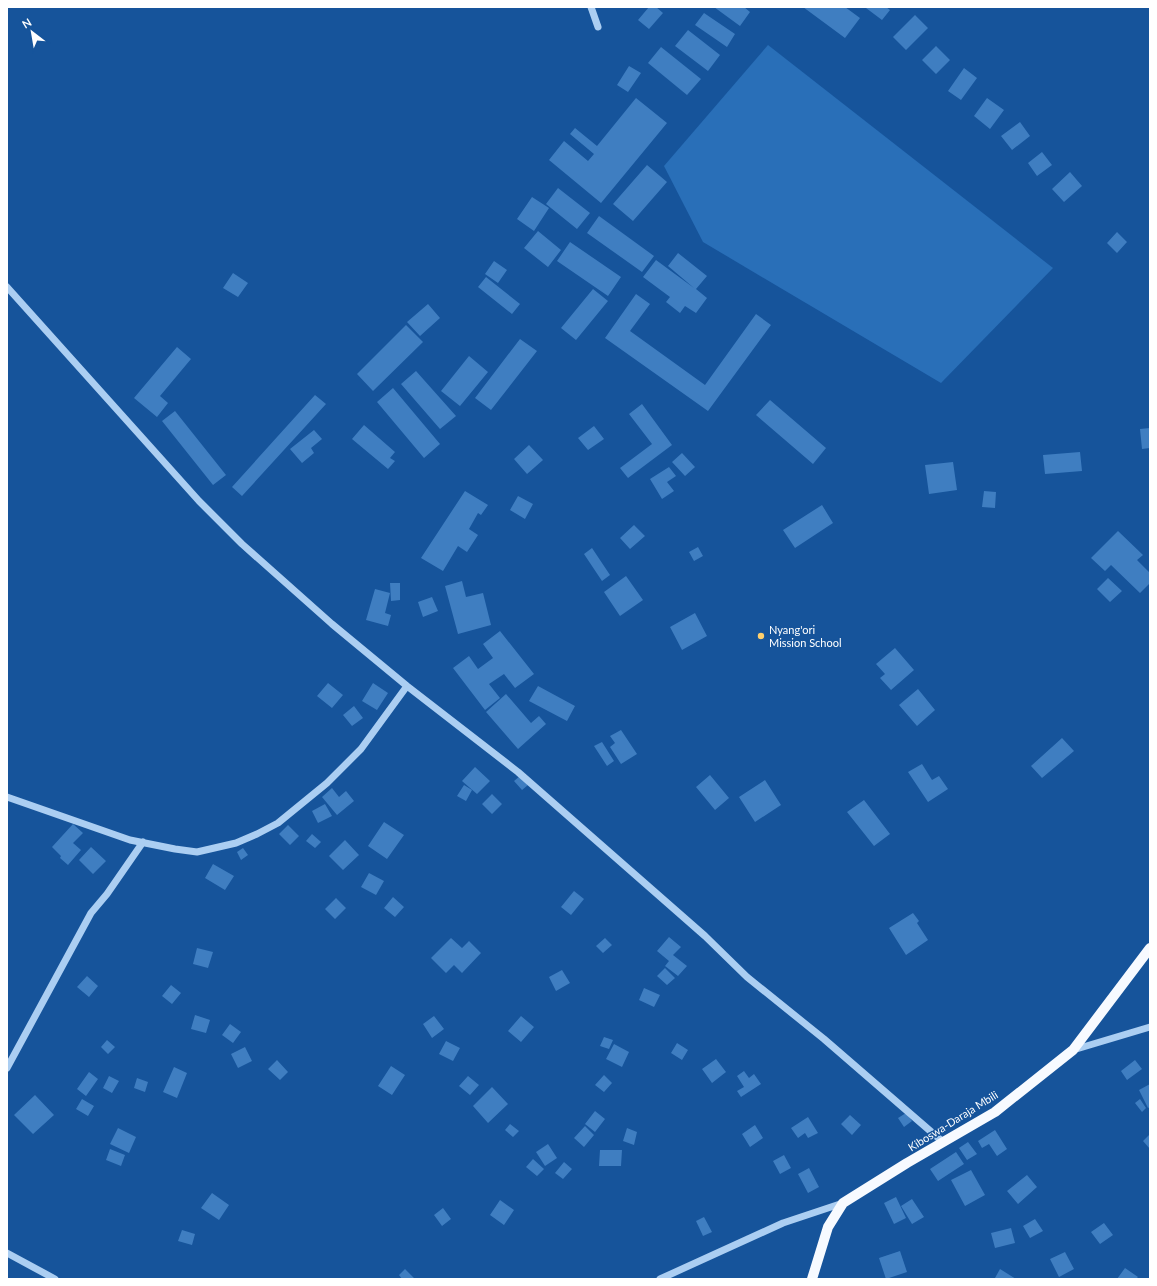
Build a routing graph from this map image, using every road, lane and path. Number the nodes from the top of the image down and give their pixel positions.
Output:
1 (591, 7) edge
2 (598, 27) dead end
3 (7, 287) edge
4 (407, 686) junction
5 (7, 797) edge
6 (143, 842) junction
7 (1150, 948) edge
8 (1150, 1026) edge
9 (1073, 1050) junction
10 (7, 1068) edge
11 (943, 1142) junction
12 (843, 1203) junction
13 (7, 1253) edge
14 (55, 1279) edge
15 (660, 1279) edge
16 (812, 1279) edge

1 - 2 street
3 - 4 street
4 - 6 street
4 - 11 street
5 - 6 street
6 - 10 street
7 - 9 main road, Kiboswa-Daraja Mbili
8 - 9 street
9 - 11 main road, Kiboswa-Daraja Mbili
11 - 12 main road, Kiboswa-Daraja Mbili
12 - 15 street
12 - 16 main road, Kiboswa-Daraja Mbili
13 - 14 street

